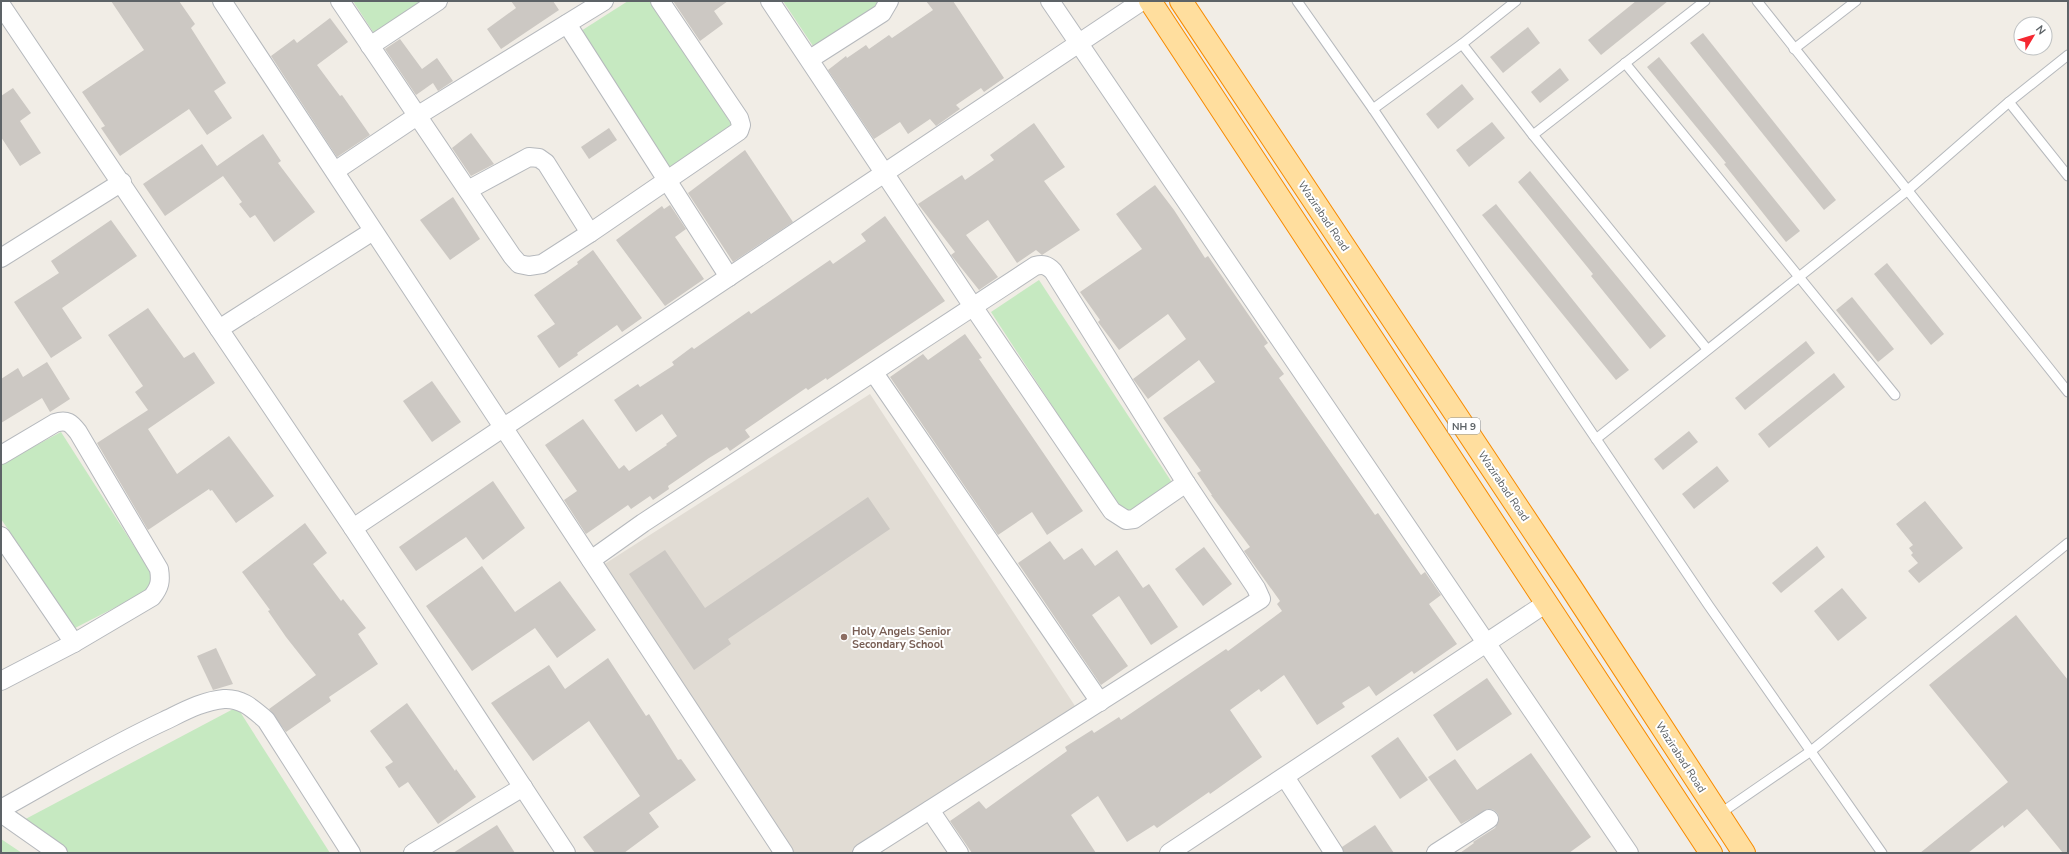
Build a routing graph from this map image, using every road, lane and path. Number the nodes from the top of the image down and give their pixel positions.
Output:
1 (222, 1) edge
2 (340, 1) edge
3 (438, 1) edge
4 (604, 1) edge
5 (660, 1) edge
6 (770, 1) edge
7 (889, 1) edge
8 (1050, 1) edge
9 (1142, 1) edge
10 (1150, 1) edge
11 (1181, 1) edge
12 (1296, 1) edge
13 (1516, 1) edge
14 (1705, 1) edge
15 (1757, 1) edge
16 (1856, 1) edge
17 (1, 5) edge
18 (568, 24) junction
19 (1079, 43) junction
20 (1462, 44) junction
21 (370, 46) junction
22 (1794, 49) junction
23 (2068, 55) edge
24 (810, 60) junction
25 (1625, 63) junction
26 (2009, 102) junction
27 (1373, 109) junction
28 (417, 116) junction
29 (1533, 135) junction
30 (335, 172) junction
31 (885, 173) junction
32 (2068, 176) edge
33 (667, 180) junction
34 (122, 182) junction
35 (468, 190) junction
36 (1908, 190) junction
37 (374, 231) junction
38 (590, 233) junction
39 (1, 258) edge
40 (729, 277) junction
41 (1797, 277) junction
42 (972, 305) junction
43 (219, 329) junction
44 (1707, 349) junction
45 (874, 373) junction
46 (2068, 392) edge
47 (1895, 395) dead end
48 (503, 428) junction
49 (1596, 439) junction
50 (1, 455) edge
51 (1186, 483) junction
52 (353, 528) junction
53 (1, 536) edge
54 (2068, 543) edge
55 (591, 560) junction
56 (1545, 604) junction
57 (74, 643) junction
58 (1486, 643) junction
59 (1, 681) edge
60 (1100, 702) junction
61 (1810, 751) junction
62 (1284, 777) junction
63 (522, 787) junction
64 (1, 809) edge
65 (930, 810) junction
66 (1, 813) edge
67 (1718, 815) junction
68 (1490, 819) dead end
69 (58, 853) edge
70 (351, 853) edge
71 (413, 853) edge
72 (566, 853) edge
73 (784, 853) edge
74 (862, 853) edge
75 (959, 853) edge
76 (1169, 853) edge
77 (1334, 853) edge
78 (1436, 853) edge
79 (1629, 853) edge
80 (1711, 853) edge
81 (1744, 853) edge
82 (1882, 853) edge

1 - 30 street
2 - 21 street
3 - 21 street
4 - 18 street
5 - 33 street
6 - 24 street
7 - 24 street
8 - 19 street
9 - 19 street
10 - 56 highway, NH 9
11 - 67 highway, Wazirabad Road / NH 9
12 - 27 lane
13 - 20 lane
14 - 25 lane
15 - 22 lane
16 - 22 lane
17 - 34 street
18 - 28 street
18 - 33 street
19 - 31 street
19 - 58 street
20 - 27 lane
20 - 29 lane
21 - 28 street
22 - 36 lane
23 - 26 lane
24 - 31 street
25 - 29 lane
25 - 41 lane
26 - 32 lane
26 - 36 lane
27 - 49 lane
28 - 30 street
28 - 35 street
29 - 44 lane
30 - 37 street
31 - 40 street
31 - 42 street
33 - 38 street
33 - 40 street
34 - 39 street
34 - 43 street
35 - 38 street
35 - 38 street
36 - 41 lane
36 - 46 lane
37 - 43 street
37 - 48 street
40 - 48 street
41 - 44 lane
41 - 47 lane
42 - 45 street
42 - 51 street
42 - 51 street
43 - 52 street
44 - 49 lane
45 - 55 street
45 - 60 street
48 - 52 street
48 - 55 street
49 - 61 lane
50 - 57 street
51 - 60 street
52 - 63 street
53 - 57 street
54 - 61 lane
55 - 73 street
56 - 58 street
56 - 80 highway, NH 9
57 - 59 street
58 - 62 street
58 - 79 street
60 - 65 street
61 - 67 lane
61 - 82 lane
62 - 76 street
62 - 77 street
63 - 71 street
63 - 72 street
64 - 70 street
65 - 74 street
65 - 75 street
66 - 69 street
67 - 81 highway, Wazirabad Road / NH 9
68 - 78 street

